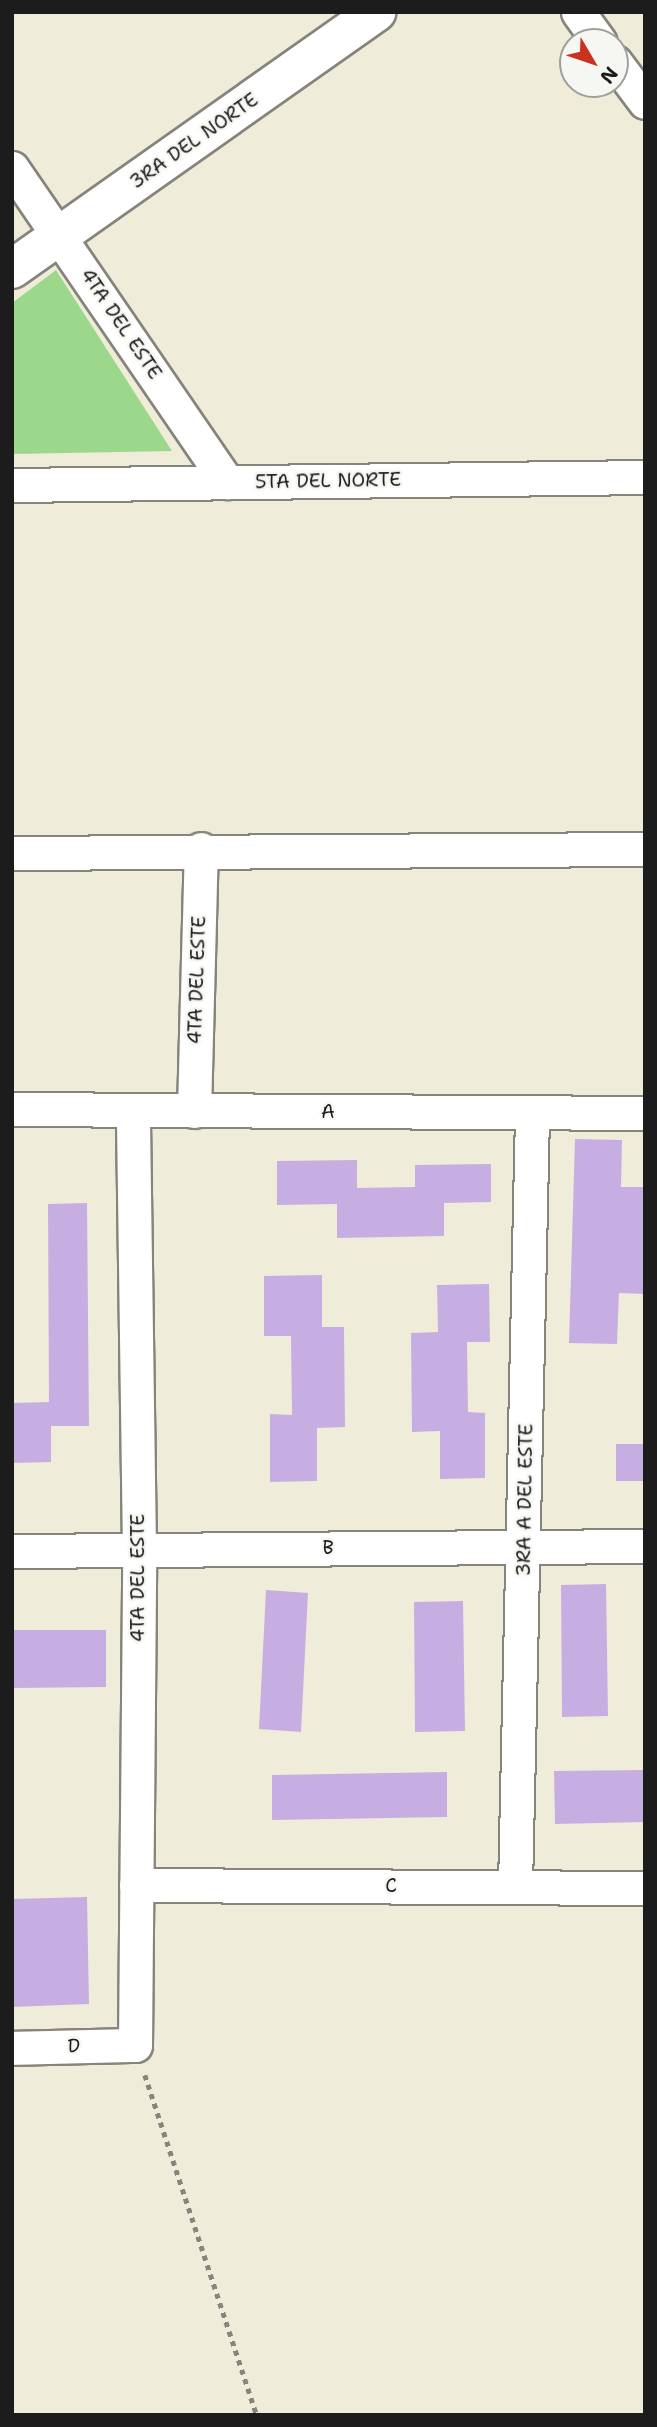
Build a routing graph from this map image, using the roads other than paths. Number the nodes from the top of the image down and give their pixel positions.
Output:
1 (376, 12) edge
2 (578, 12) edge
3 (590, 28) edge
4 (629, 81) edge
5 (645, 102) edge
6 (12, 168) edge
7 (61, 235) junction
8 (12, 269) edge
9 (645, 477) edge
10 (227, 482) junction
11 (12, 485) edge
12 (201, 849) junction
13 (645, 849) edge
14 (12, 853) edge
15 (12, 1110) edge
16 (133, 1111) junction
17 (194, 1111) junction
18 (532, 1113) junction
19 (645, 1113) edge
20 (525, 1546) junction
21 (645, 1546) edge
22 (139, 1550) junction
23 (12, 1551) edge
24 (136, 1885) junction
25 (515, 1887) junction
26 (645, 1888) edge
27 (135, 2045) joint
28 (12, 2048) edge

1 - 7 street, 3RA DEL NORTE
2 - 3 street
4 - 5 street
6 - 7 street, 4TA DEL ESTE
7 - 8 street, 3RA DEL NORTE
7 - 10 street, 4TA DEL ESTE
9 - 10 street, 5TA DEL NORTE
10 - 11 street, 5TA DEL NORTE
12 - 13 street
12 - 14 street
12 - 17 street, 4TA DEL ESTE
15 - 16 street, A
16 - 17 street, A
16 - 22 street, 4TA DEL ESTE
17 - 18 street, A
18 - 19 street, A
18 - 20 street, 3RA A DEL ESTE
20 - 21 street, B
20 - 22 street, B
20 - 25 street, 3RA A DEL ESTE
22 - 23 street, B
22 - 24 street, 4TA DEL ESTE
24 - 25 street, C
24 - 27 street, 4TA DEL ESTE
25 - 26 street, C
27 - 28 street, D

